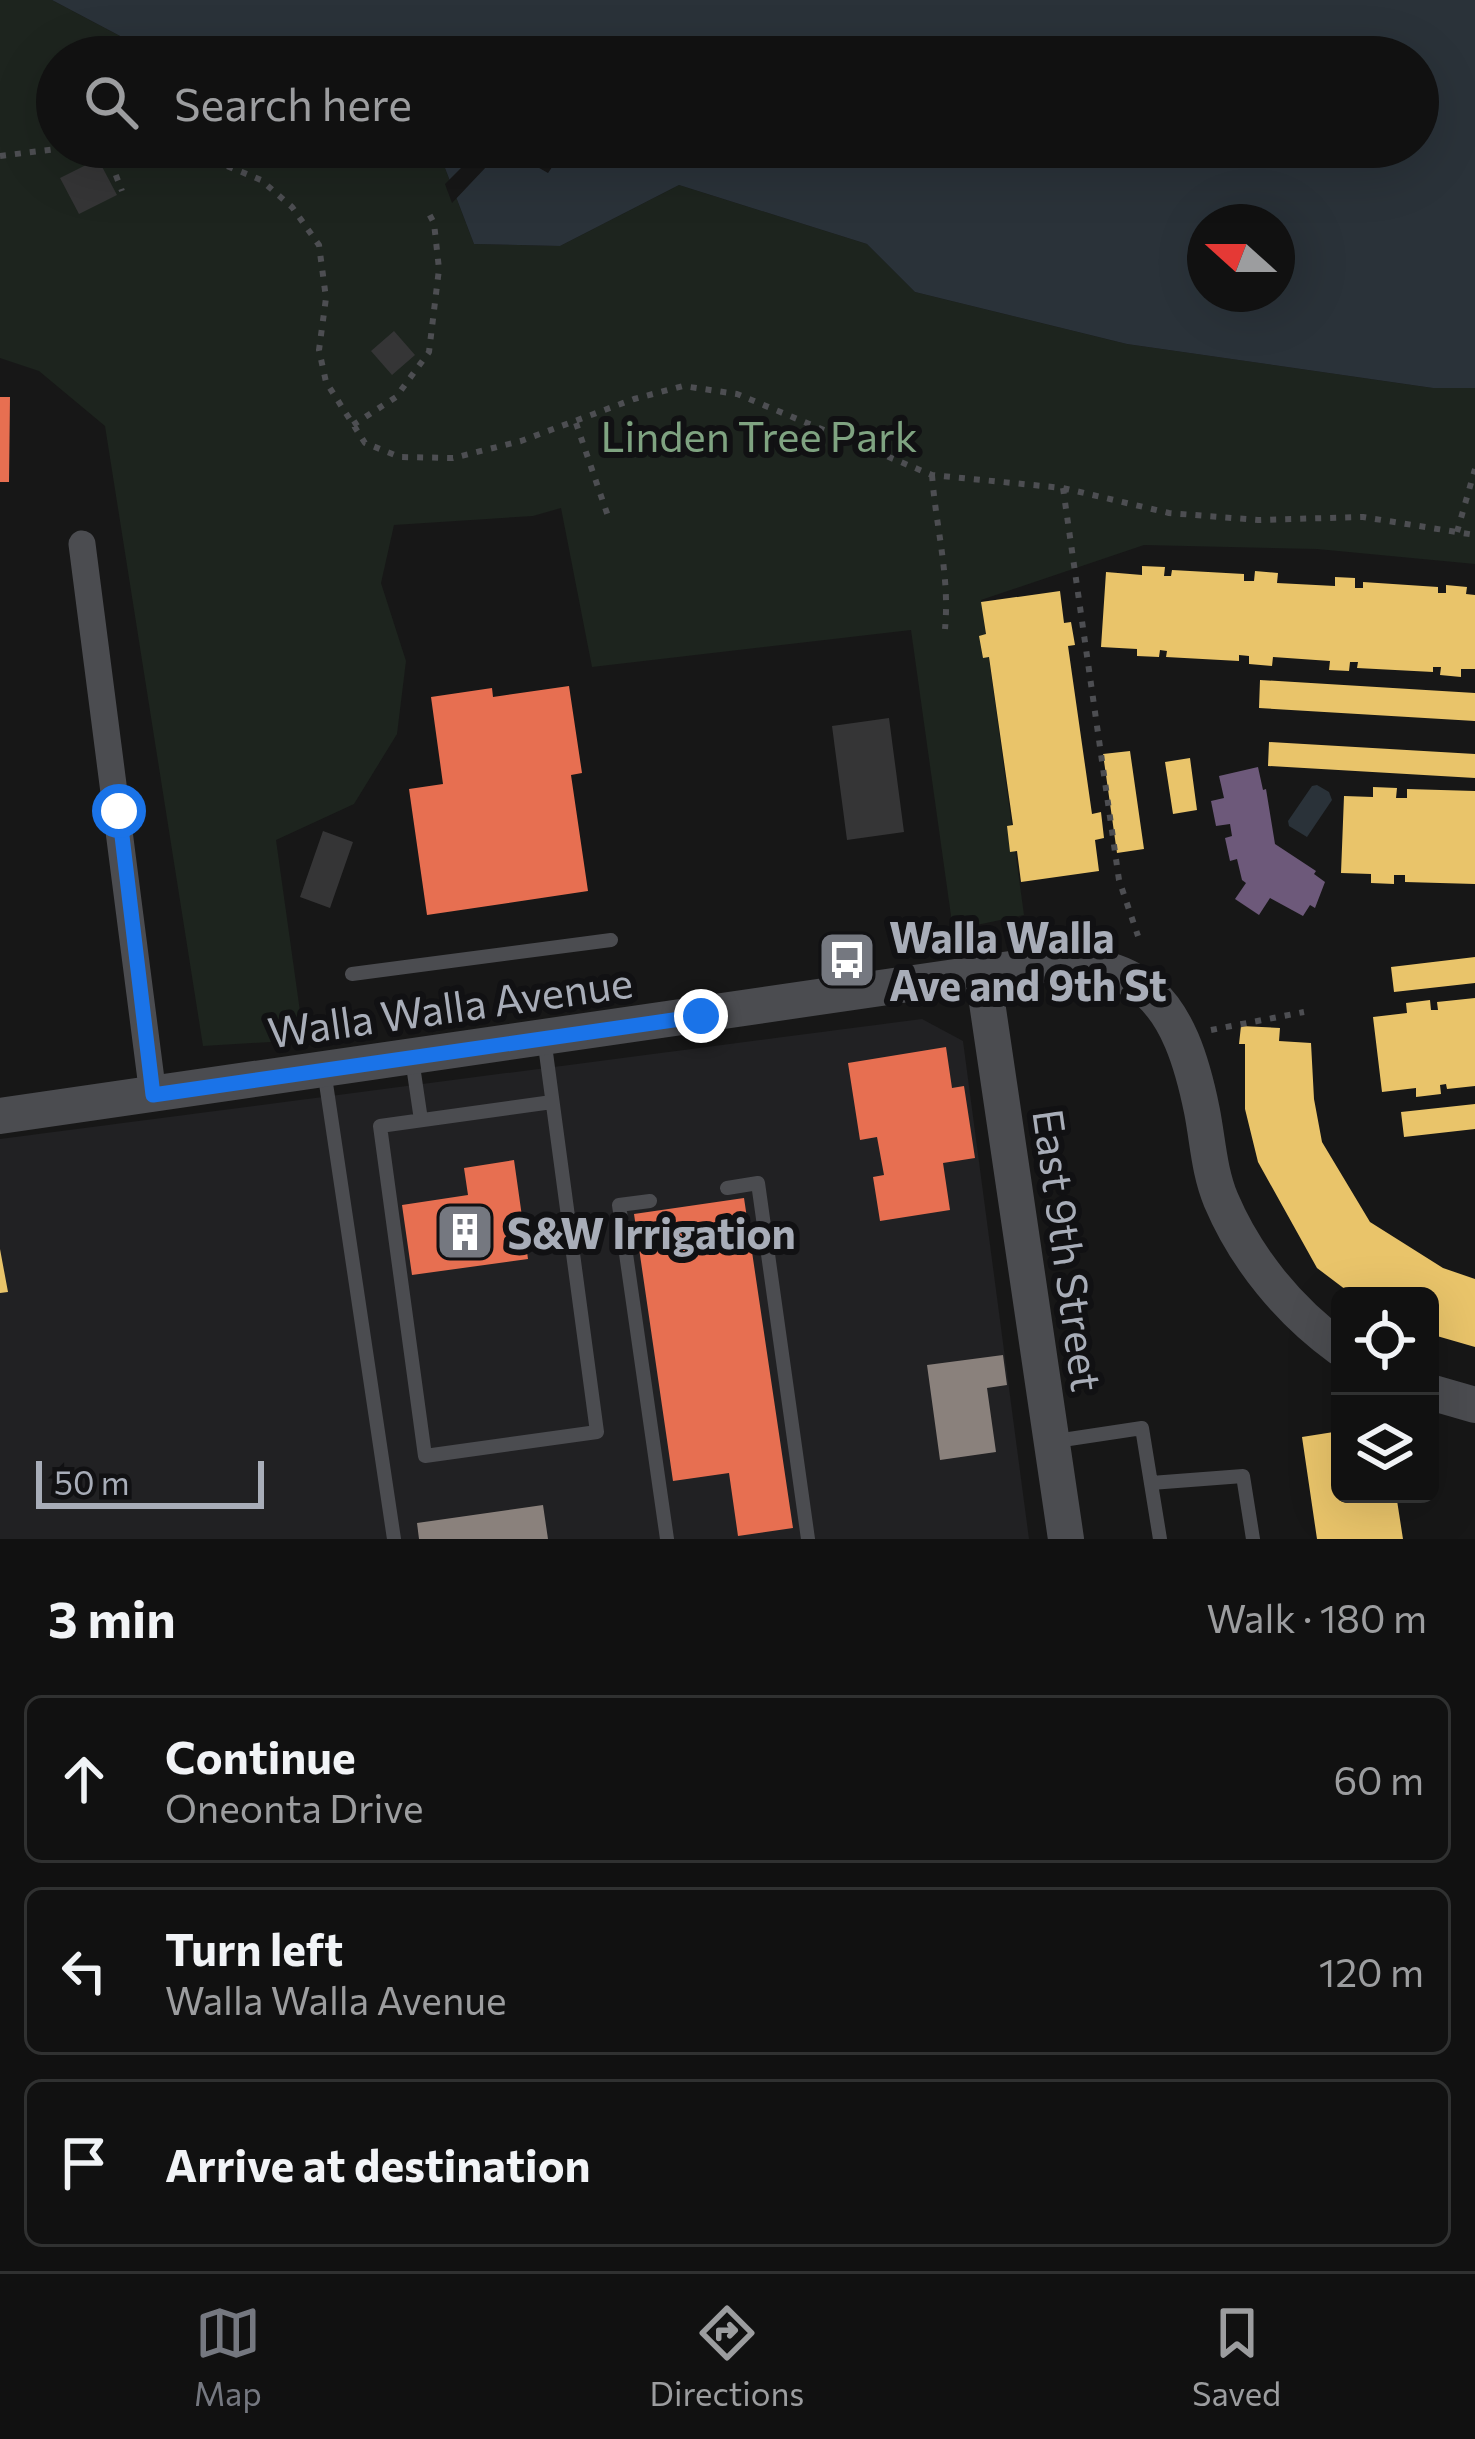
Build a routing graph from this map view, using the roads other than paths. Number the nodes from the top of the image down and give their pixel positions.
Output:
1 (82, 544) dead end
2 (611, 940) dead end
3 (352, 974) dead end
4 (983, 975) junction
5 (544, 1038) junction
6 (412, 1057) junction
7 (324, 1070) junction
8 (153, 1095) junction
9 (552, 1102) junction
10 (0, 1116) edge
11 (421, 1120) junction
12 (727, 1188) dead end
13 (650, 1201) dead end
14 (1331, 1340) edge
15 (1439, 1395) edge
16 (1475, 1406) edge
17 (1052, 1441) junction
18 (1151, 1483) junction
19 (394, 1539) edge
20 (667, 1539) edge
21 (808, 1539) edge
22 (1066, 1539) edge
23 (1160, 1539) edge
24 (1253, 1539) edge

1 - 8 street
2 - 3 lane
4 - 5 street, Walla Walla Avenue
4 - 14 street, Walla Walla Avenue
4 - 17 street, East 9th Street
5 - 6 street, Walla Walla Avenue
5 - 9 lane
6 - 7 street, Walla Walla Avenue
6 - 11 lane
7 - 8 street, Walla Walla Avenue
7 - 19 lane
8 - 10 street, Walla Walla Avenue
9 - 11 lane
9 - 11 lane
12 - 21 lane
13 - 20 lane
15 - 16 street
17 - 18 lane
17 - 22 street, East 9th Street
18 - 23 lane
18 - 24 lane

